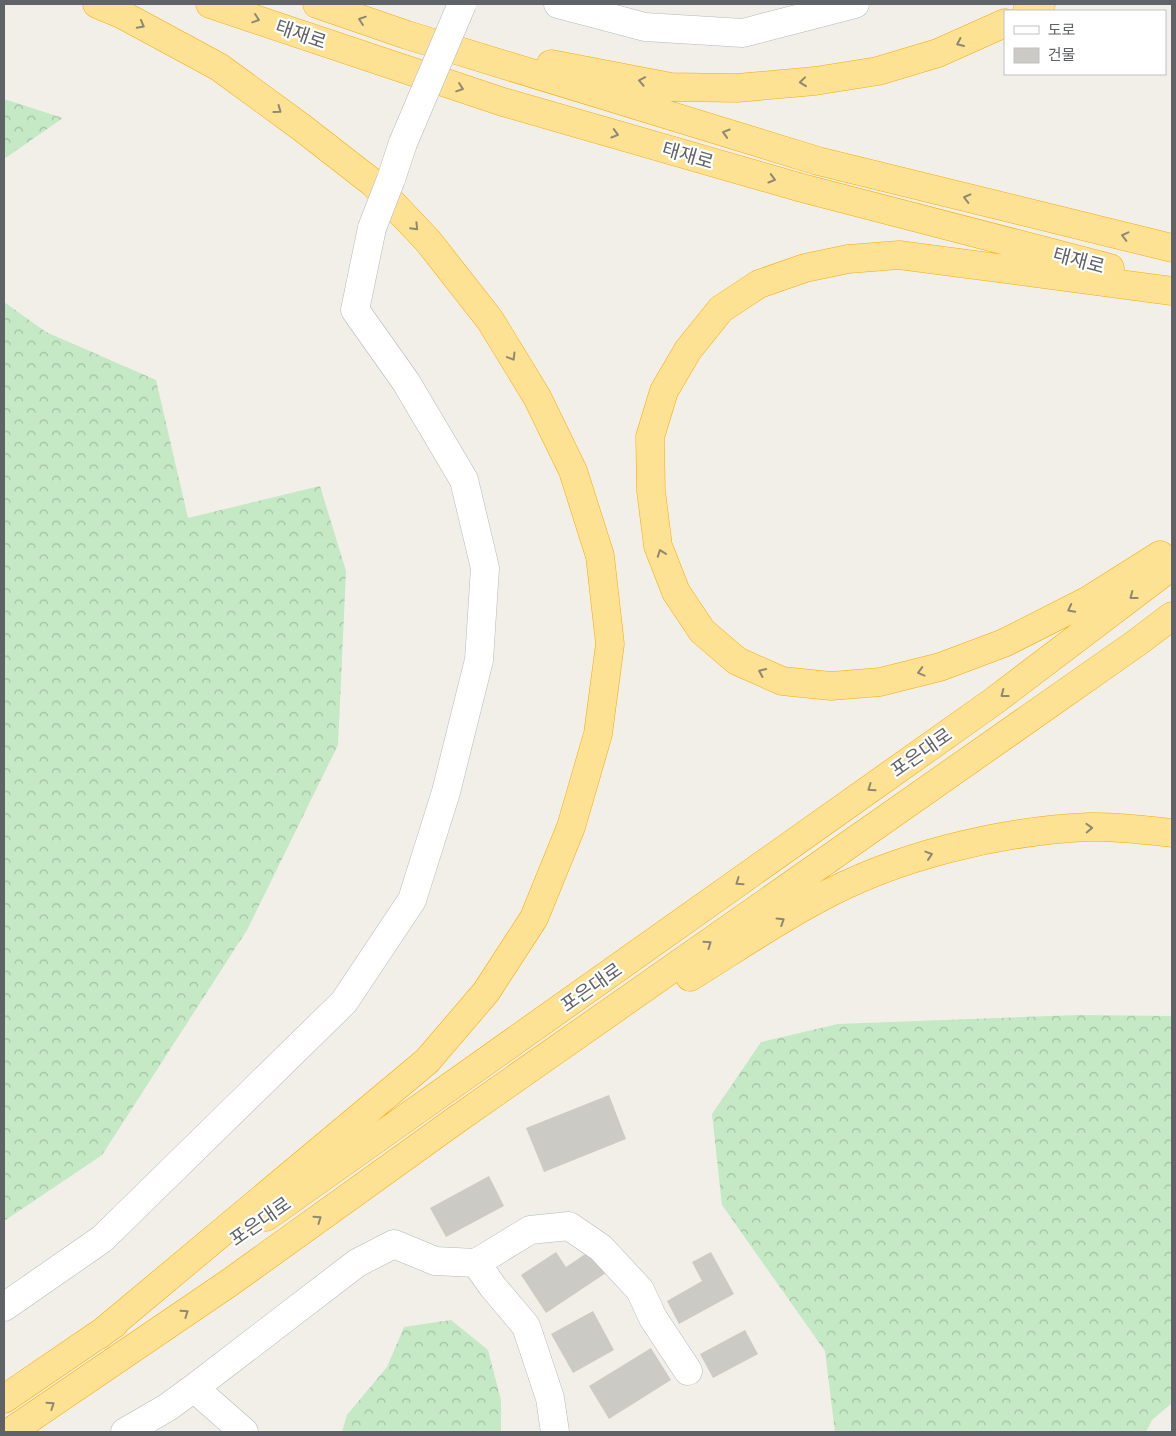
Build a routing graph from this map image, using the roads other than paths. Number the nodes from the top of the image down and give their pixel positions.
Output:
1 (97, 4) edge
2 (210, 4) edge
3 (317, 4) edge
4 (462, 4) edge
5 (558, 4) edge
6 (855, 4) edge
7 (1041, 4) edge
8 (1029, 10) edge
9 (1004, 23) edge
10 (407, 35) junction
11 (1172, 248) edge
12 (1172, 284) edge
13 (1172, 291) edge
14 (1172, 548) edge
15 (1172, 566) edge
16 (1172, 616) edge
17 (1172, 833) edge
18 (456, 1120) junction
19 (476, 1263) junction
20 (4, 1308) edge
21 (99, 1335) junction
22 (688, 1371) dead end
23 (194, 1388) junction
24 (4, 1399) edge
25 (10, 1432) edge
26 (125, 1432) edge
27 (244, 1432) edge
28 (555, 1432) edge

1 -> 21 highway
2 -> 12 highway, 태재로
10 -> 3 highway, 태재로
4 - 20 street, bridge
5 - 6 street
7 - 8 highway
9 -> 10 highway
11 -> 10 highway
14 -> 13 highway
15 -> 21 highway, 포은대로
18 -> 16 highway, 포은대로
18 -> 17 highway
25 -> 18 highway, 포은대로
19 - 22 street
19 - 23 street
19 - 28 street
21 - 24 highway, 포은대로
23 - 26 street
23 - 27 street

